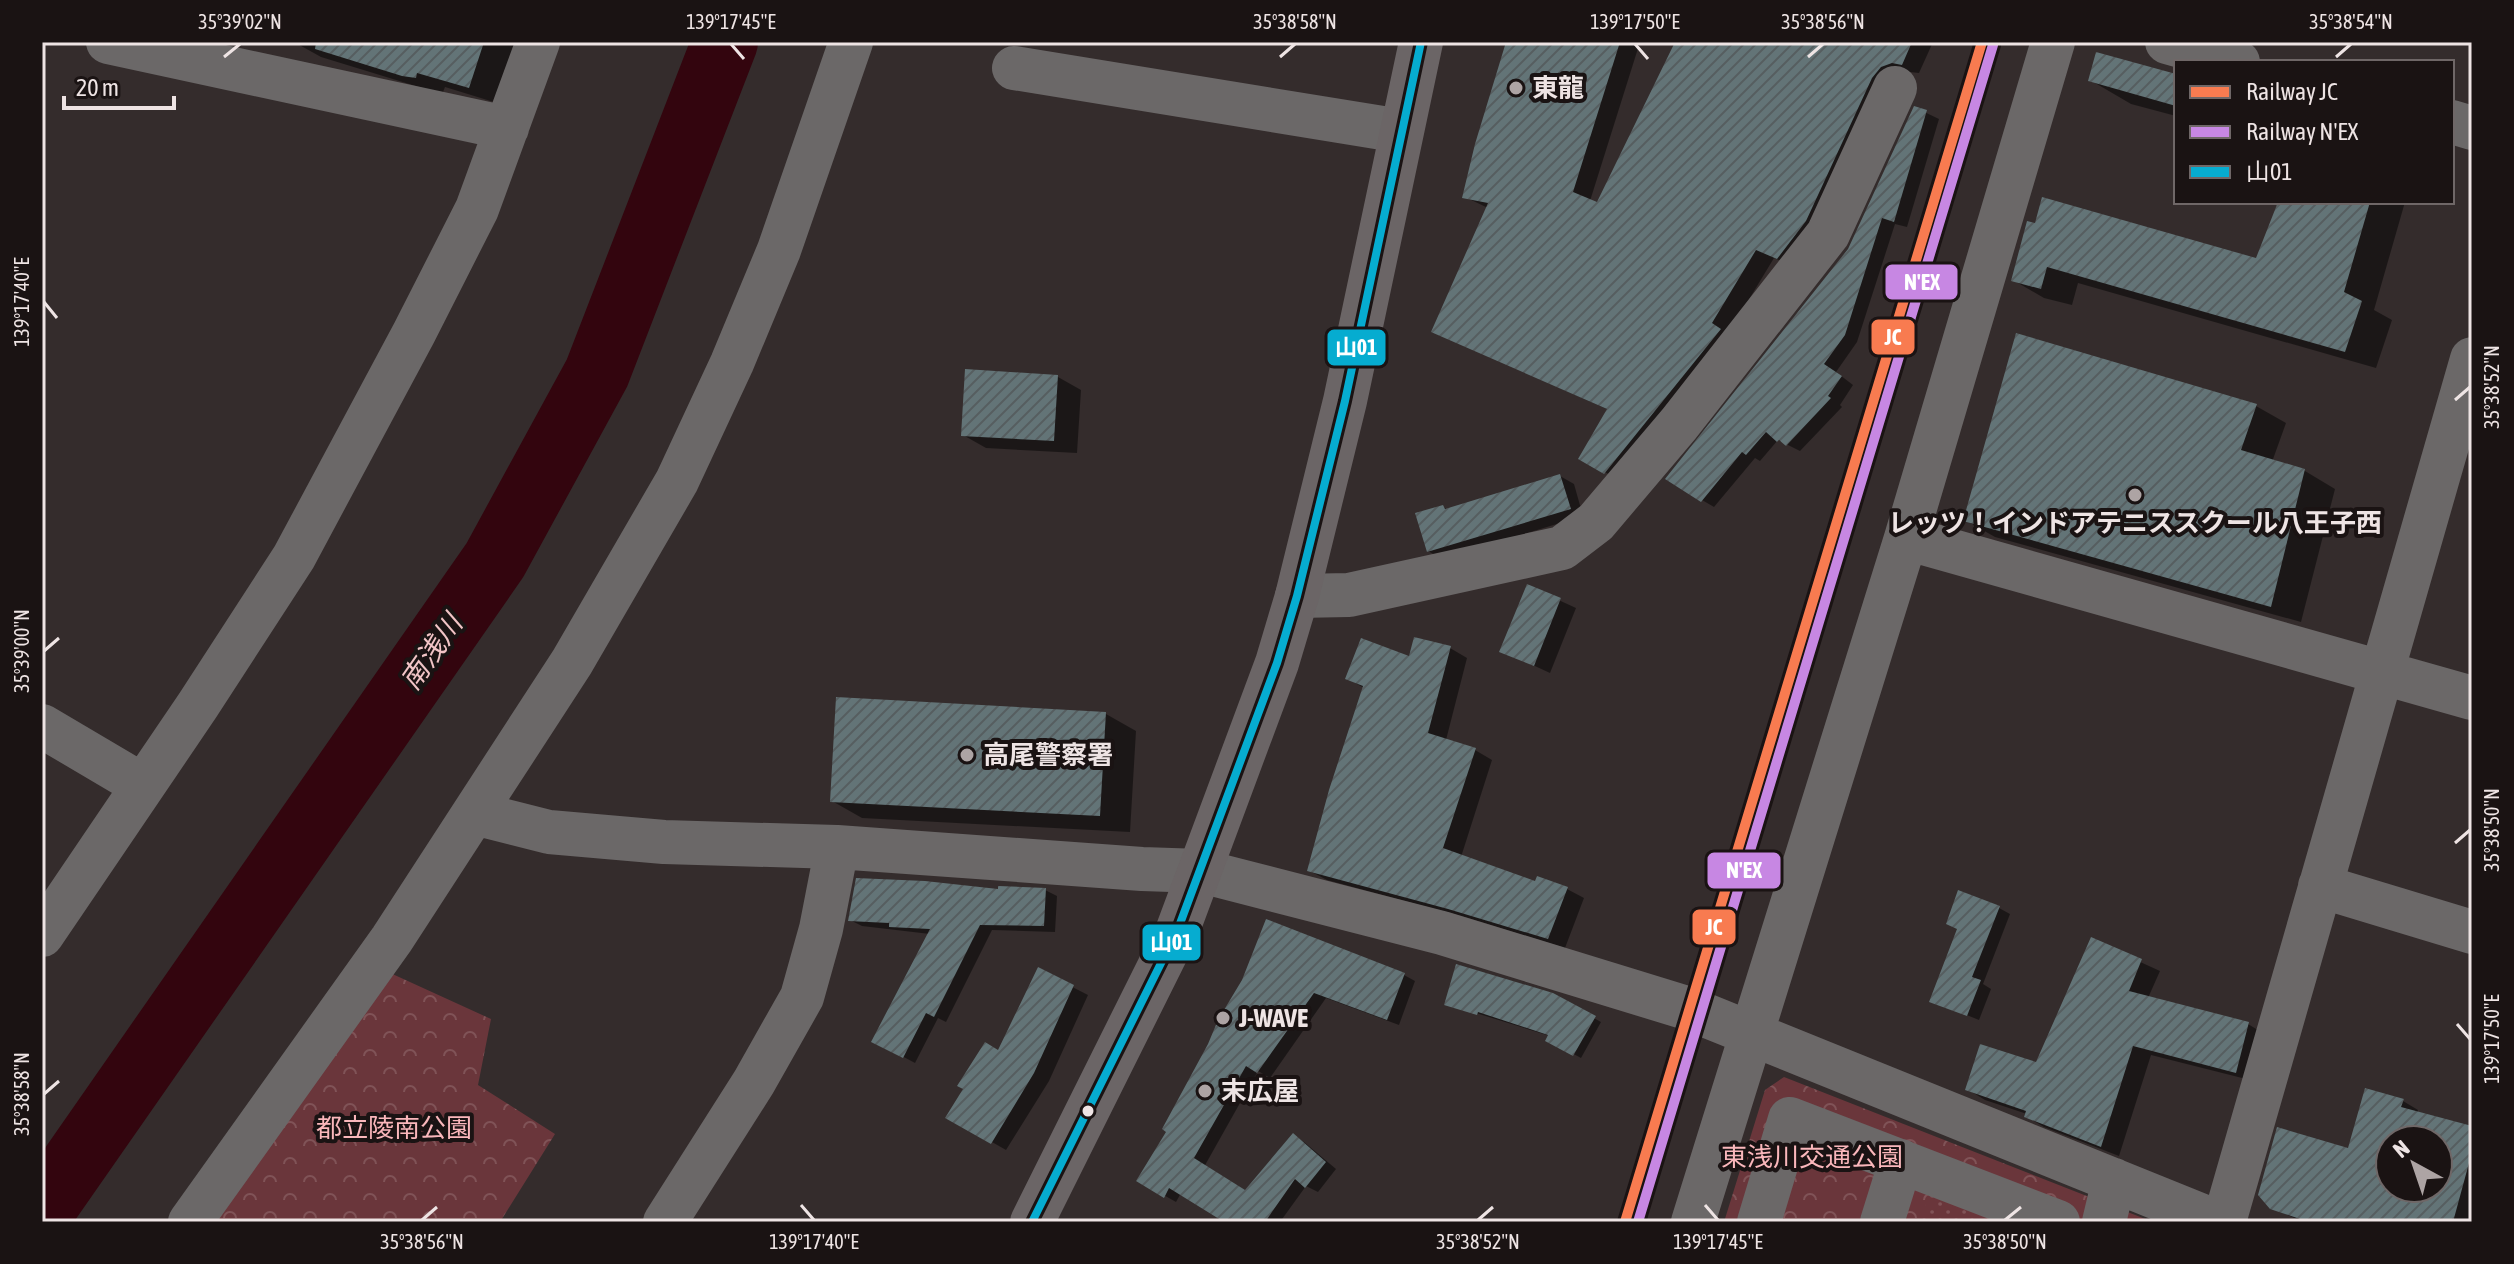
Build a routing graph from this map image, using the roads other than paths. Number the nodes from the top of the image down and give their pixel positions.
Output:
1 (108, 42) edge
2 (538, 42) edge
3 (851, 42) edge
4 (1421, 42) edge
5 (2053, 42) edge
6 (2167, 42) edge
7 (2231, 60) edge
8 (1014, 68) dead end
9 (1895, 88) dead end
10 (507, 128) junction
11 (1401, 131) junction
12 (2472, 359) edge
13 (1906, 538) junction
14 (1297, 596) junction
15 (2381, 672) junction
16 (2472, 698) edge
17 (42, 726) edge
18 (142, 785) junction
19 (474, 813) junction
20 (837, 847) junction
21 (1201, 871) junction
22 (2320, 886) junction
23 (49, 911) edge
24 (2472, 932) edge
25 (1750, 1034) junction
26 (1901, 1161) junction
27 (2114, 1180) junction
28 (190, 1222) edge
29 (665, 1222) edge
30 (1032, 1222) edge
31 (1693, 1222) edge
32 (1759, 1222) edge
33 (1882, 1222) edge
34 (2058, 1222) edge
35 (2104, 1222) edge
36 (2217, 1222) edge
37 (2224, 1222) edge

1 - 10 street
2 - 10 street
3 - 19 street
4 - 11 highway
5 - 13 street
6 - 7 street
8 - 11 street
9 - 14 street
10 - 18 street
11 - 14 highway
12 - 15 street
13 - 15 street
13 - 25 street
14 - 21 highway
15 - 16 street
15 - 22 street
17 - 18 street
18 - 23 street
19 - 20 street
19 - 28 street
20 - 21 street
20 - 29 street
21 - 25 street
21 - 30 highway
22 - 24 street
22 - 37 street
25 - 27 street
25 - 31 street
26 - 32 street
26 - 33 street
26 - 34 street
27 - 35 street
27 - 36 street

